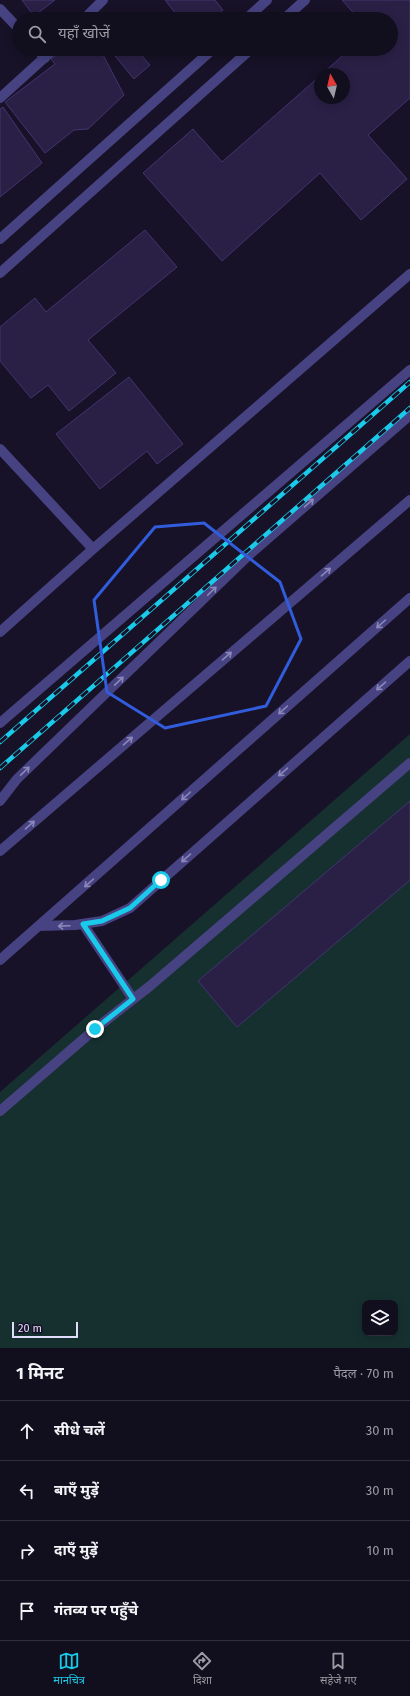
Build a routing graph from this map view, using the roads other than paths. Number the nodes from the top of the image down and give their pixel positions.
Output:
1 (103, 0) edge
2 (267, 0) edge
3 (305, 0) edge
4 (0, 9) edge
5 (91, 12) edge
6 (254, 12) edge
7 (292, 12) edge
8 (12, 22) edge
9 (205, 56) edge
10 (242, 56) edge
11 (45, 58) edge
12 (0, 98) edge
13 (0, 238) edge
14 (0, 273) edge
15 (410, 274) edge
16 (410, 370) edge
17 (410, 415) edge
18 (0, 449) edge
19 (410, 500) edge
20 (93, 548) junction
21 (410, 598) edge
22 (0, 632) edge
23 (410, 660) edge
24 (0, 723) edge
25 (410, 763) edge
26 (0, 801) edge
27 (0, 851) edge
28 (83, 924) junction
29 (39, 926) junction
30 (0, 960) edge
31 (133, 999) junction
32 (0, 1111) edge

1 - 5 street
2 - 6 street
3 - 7 street
4 - 8 street
9 - 13 street
10 - 14 street
11 - 12 street
15 - 20 street
16 - 24 street
26 -> 17 street
18 - 20 street
27 -> 19 street
20 - 22 street
21 -> 29 street
23 -> 28 street
25 - 31 street
28 -> 29 street
28 - 31 street
29 - 30 street
31 - 32 street

